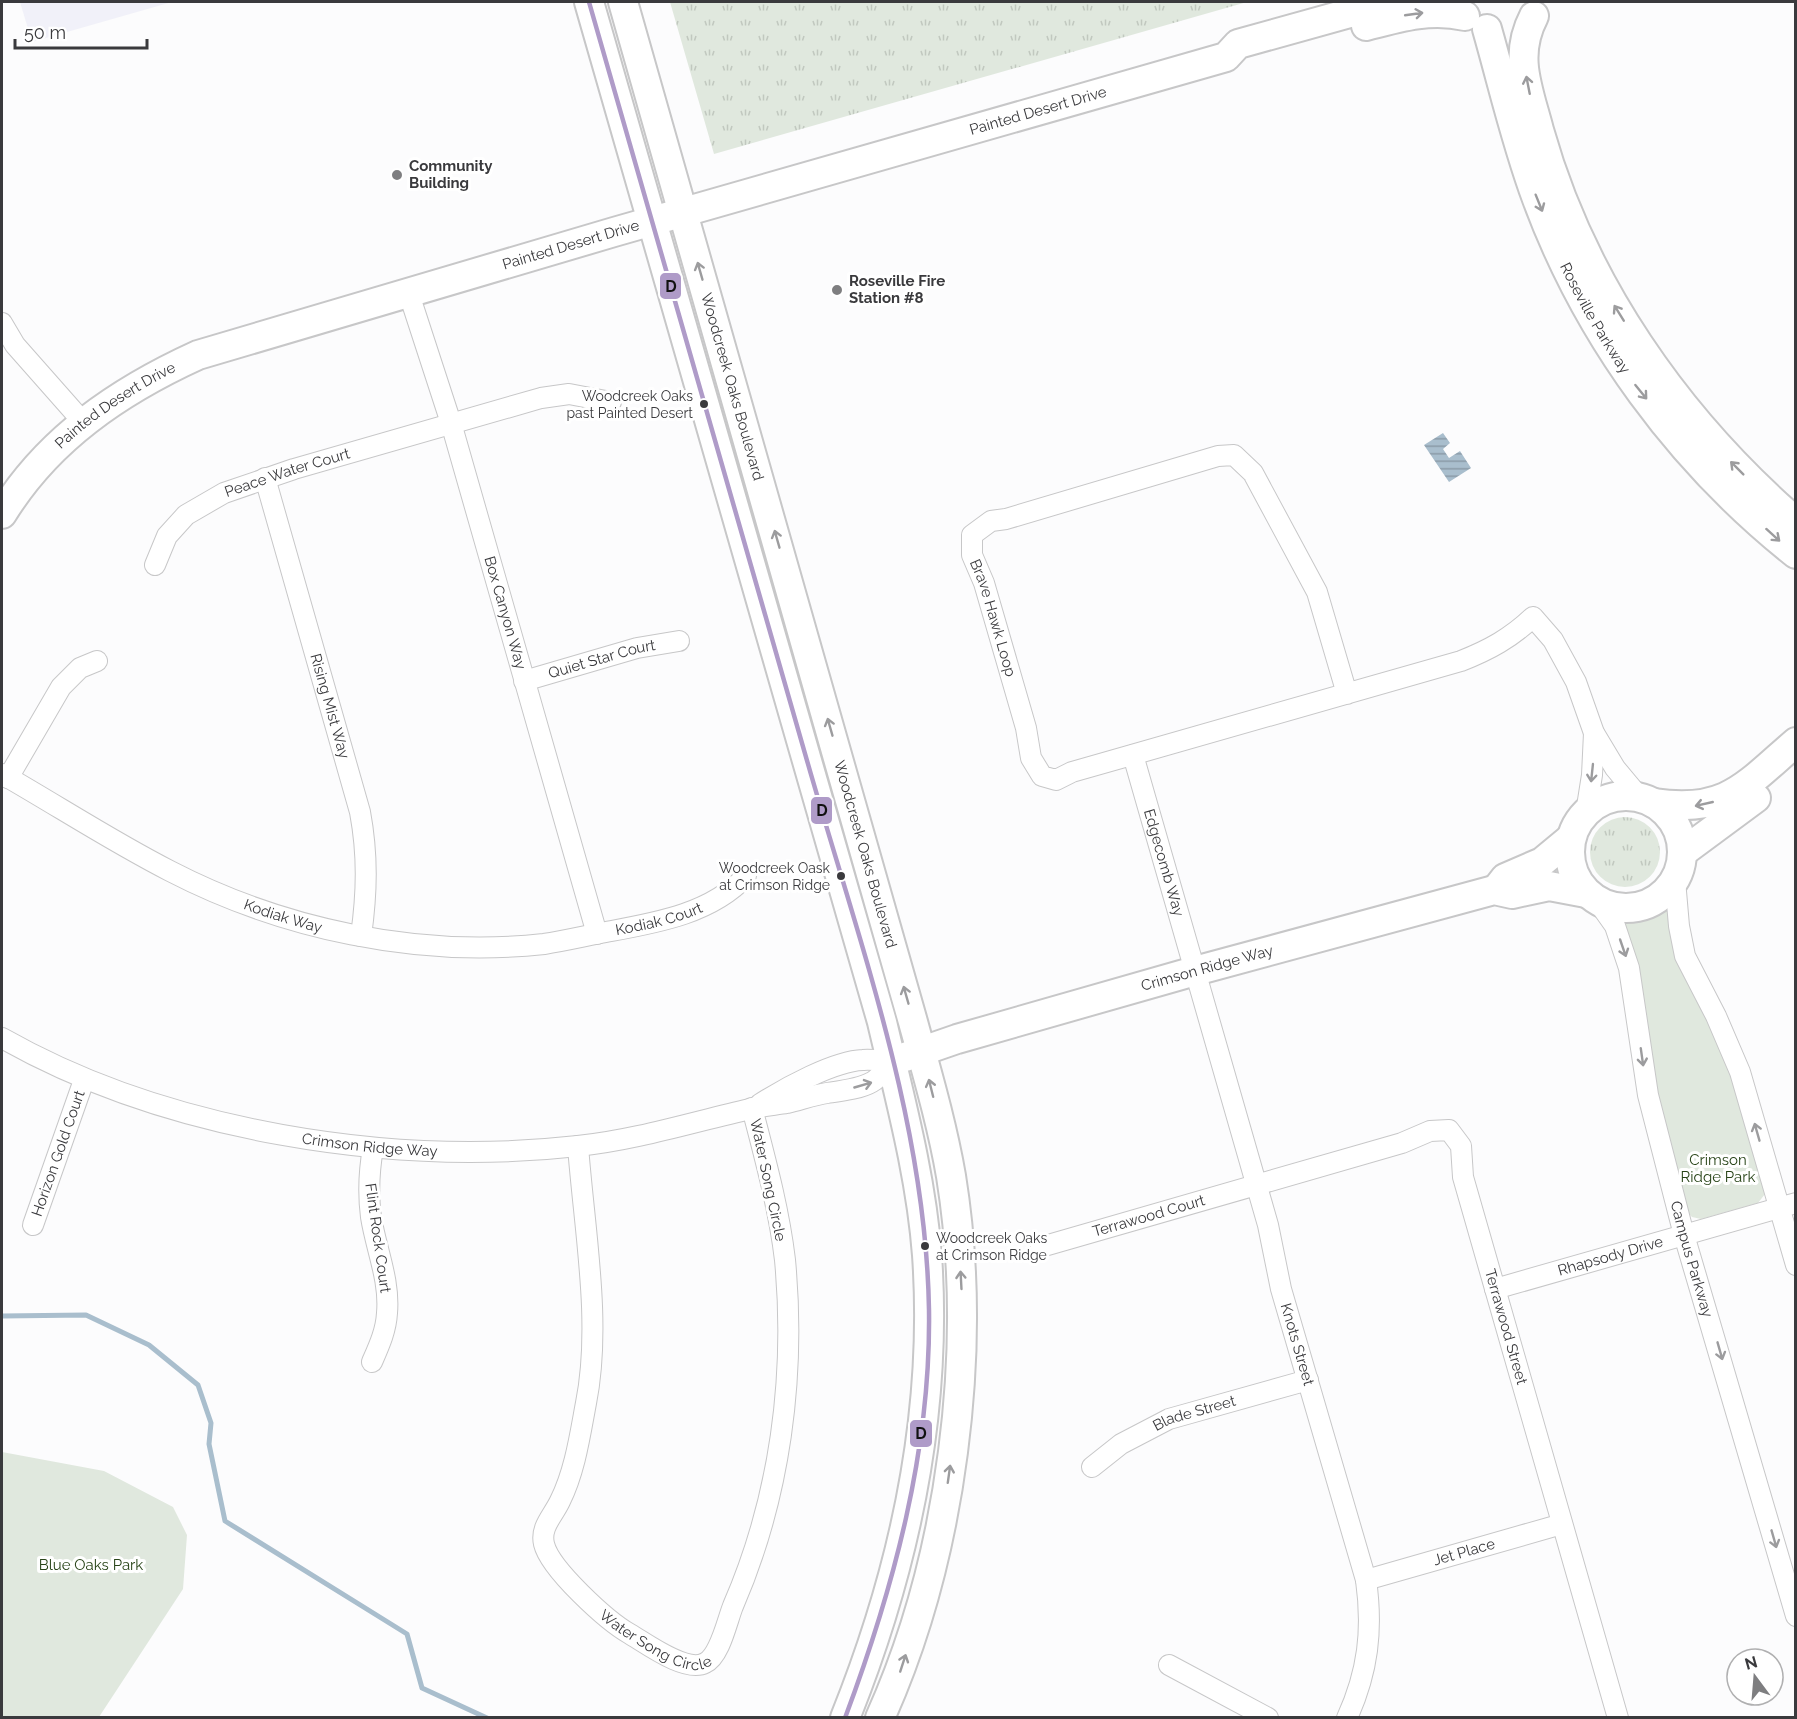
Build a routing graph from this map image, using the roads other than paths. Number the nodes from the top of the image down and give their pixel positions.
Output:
1 (589, 2) edge
2 (623, 2) edge
3 (1389, 2) edge
4 (1542, 6) edge
5 (1469, 16) edge
6 (1226, 57) junction
7 (684, 212) junction
8 (652, 221) junction
9 (409, 294) junction
10 (3, 329) edge
11 (611, 402) dead end
12 (83, 422) junction
13 (451, 423) junction
14 (264, 478) junction
15 (2, 514) edge
16 (1796, 522) edge
17 (1796, 554) edge
18 (155, 566) dead end
19 (679, 641) dead end
20 (97, 661) dead end
21 (524, 681) junction
22 (1347, 693) junction
23 (1594, 733) junction
24 (1796, 742) edge
25 (1133, 755) junction
26 (1796, 767) edge
27 (5, 776) edge
28 (1647, 800) junction
29 (1586, 813) junction
30 (1571, 838) junction
31 (1683, 852) junction
32 (746, 876) dead end
33 (1675, 880) junction
34 (1494, 890) junction
35 (1592, 897) junction
36 (597, 934) junction
37 (361, 936) junction
38 (1195, 971) junction
39 (2, 1038) edge
40 (921, 1052) junction
41 (892, 1062) junction
42 (84, 1080) junction
43 (752, 1108) junction
44 (578, 1146) junction
45 (373, 1148) junction
46 (1256, 1184) junction
47 (1787, 1206) edge
48 (33, 1225) dead end
49 (1684, 1235) junction
50 (1041, 1247) dead end
51 (1796, 1265) edge
52 (1495, 1289) junction
53 (372, 1362) dead end
54 (1308, 1380) junction
55 (1092, 1467) dead end
56 (1562, 1524) junction
57 (1366, 1580) junction
58 (1796, 1616) edge
59 (1169, 1665) dead end
60 (845, 1718) edge
61 (880, 1718) edge
62 (1268, 1718) edge
63 (1347, 1718) edge
64 (1618, 1718) edge

1 - 8 street, Woodcreek Oaks Boulevard
2 - 7 street, Woodcreek Oaks Boulevard
3 - 6 street, Painted Desert Drive
4 - 5 street, Painted Desert Drive
16 -> 4 street, Roseville Parkway
6 -> 5 street, Painted Desert Drive
5 -> 17 street, Roseville Parkway
6 - 7 street, Painted Desert Drive
7 - 8 street, Painted Desert Drive
40 -> 7 street, Woodcreek Oaks Boulevard
8 - 9 street, Painted Desert Drive
8 - 41 street, Woodcreek Oaks Boulevard
9 - 12 street, Painted Desert Drive
9 - 13 street, Box Canyon Way
10 - 12 street
11 - 13 street, Peace Water Court
12 - 15 street, Painted Desert Drive
13 - 14 street, Peace Water Court
13 - 21 street, Box Canyon Way
14 - 18 street, Peace Water Court
14 - 37 street, Rising Mist Way
19 - 21 street, Quiet Star Court
20 - 27 street
21 - 36 street, Box Canyon Way
22 - 23 street, Brave Hawk Loop
22 - 25 street, Brave Hawk Loop
22 - 25 street, Brave Hawk Loop
23 - 28 street
23 -> 29 street
24 -> 28 street
25 - 38 street, Edgecomb Way
26 - 31 street
27 - 37 street, Kodiak Way
28 - 29 street
28 - 31 street
29 - 30 street
30 - 34 street, Crimson Ridge Way
30 - 35 street
31 - 33 street
32 - 36 street, Kodiak Court
33 - 35 street
47 -> 33 street
34 - 35 street, Crimson Ridge Way
34 - 38 street, Crimson Ridge Way
35 -> 49 street, Campus Parkway
36 - 37 street, Kodiak Way
38 - 40 street, Crimson Ridge Way
38 - 46 street, Knots Street
39 - 42 street, Crimson Ridge Way
40 - 41 street, Crimson Ridge Way
61 -> 40 street, Woodcreek Oaks Boulevard
41 - 43 street, Crimson Ridge Way
41 - 60 street, Woodcreek Oaks Boulevard
42 - 45 street, Crimson Ridge Way
42 - 48 street, Horizon Gold Court
43 - 44 street, Crimson Ridge Way
43 - 44 street, Water Song Circle
44 - 45 street, Crimson Ridge Way
45 - 53 street, Flint Rock Court
46 - 50 street, Terrawood Court
46 - 52 street, Terrawood Street
46 - 54 street, Knots Street
47 - 49 street, Rhapsody Drive
47 - 51 street
49 - 52 street, Rhapsody Drive
49 -> 58 street, Campus Parkway
52 - 56 street, Terrawood Street
54 - 55 street, Blade Street
54 - 57 street, Knots Street
56 - 57 street, Jet Place
56 - 64 street, Terrawood Street
57 - 63 street, Knots Street
59 - 62 street

